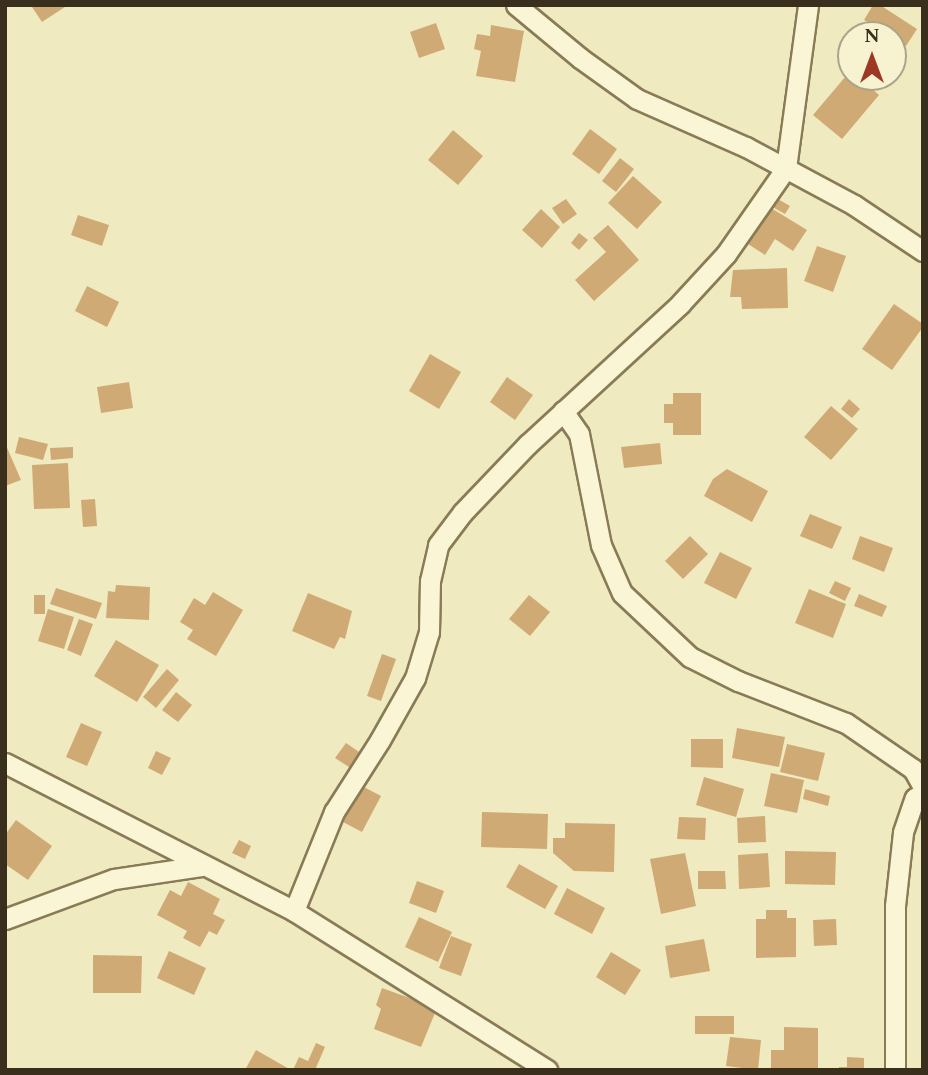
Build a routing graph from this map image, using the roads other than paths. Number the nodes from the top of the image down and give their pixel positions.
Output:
1 (516, 5) edge
2 (808, 5) edge
3 (786, 168) junction
4 (923, 251) edge
5 (563, 411) junction
6 (5, 764) edge
7 (923, 787) edge
8 (923, 793) edge
9 (201, 866) junction
10 (294, 911) junction
11 (10, 917) edge
12 (547, 1070) edge
13 (895, 1070) edge

1 - 3 street
2 - 3 street
3 - 4 street
3 - 5 street
5 - 7 street
5 - 10 street
6 - 9 street
8 - 13 street
9 - 10 street
9 - 11 street
10 - 12 street

